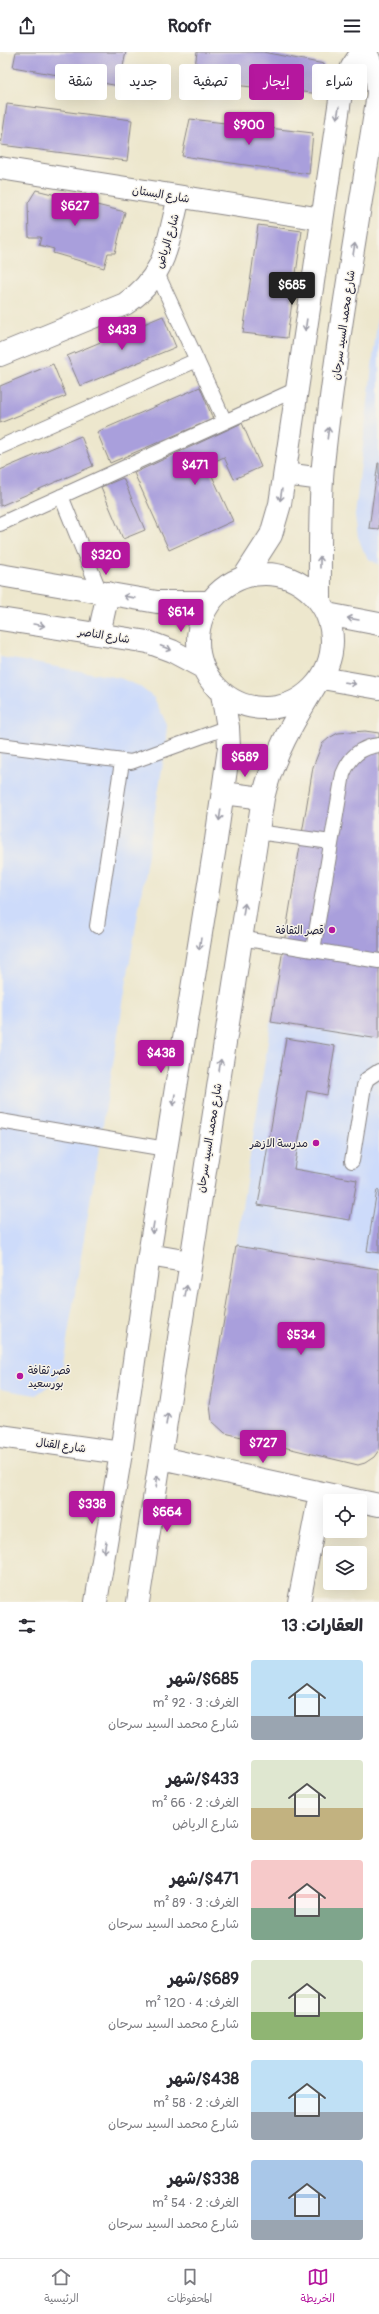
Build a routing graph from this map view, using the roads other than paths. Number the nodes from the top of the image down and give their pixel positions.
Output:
1 (362, 52) edge
2 (366, 52) edge
3 (0, 168) edge
4 (179, 197) junction
5 (322, 219) junction
6 (157, 273) junction
7 (0, 355) edge
8 (197, 360) junction
9 (297, 389) junction
10 (225, 422) junction
11 (0, 447) edge
12 (285, 474) junction
13 (322, 478) junction
14 (61, 496) junction
15 (0, 524) edge
16 (0, 575) edge
17 (244, 577) junction
18 (104, 592) junction
19 (210, 602) junction
20 (324, 608) junction
21 (0, 619) edge
22 (379, 624) edge
23 (99, 634) junction
24 (202, 666) junction
25 (318, 682) junction
26 (379, 688) edge
27 (222, 694) junction
28 (228, 727) junction
29 (379, 745) edge
30 (0, 746) edge
31 (122, 762) junction
32 (223, 793) junction
33 (263, 798) junction
34 (257, 832) junction
35 (331, 842) junction
36 (97, 926) dead end
37 (240, 938) junction
38 (313, 950) junction
39 (379, 961) edge
40 (379, 1071) edge
41 (0, 1121) edge
42 (166, 1149) junction
43 (352, 1161) dead end
44 (149, 1255) junction
45 (190, 1262) junction
46 (0, 1436) edge
47 (121, 1453) junction
48 (161, 1458) junction
49 (320, 1494) junction
50 (323, 1495) edge
51 (367, 1502) edge
52 (379, 1505) edge
53 (96, 1602) edge
54 (138, 1602) edge
55 (299, 1602) edge

1 -> 5 street
13 -> 2 street, شارع محمد السيد سرحان
3 - 4 street, شارع البستان
4 - 5 street, شارع البستان
4 - 6 street, شارع الرياض
5 -> 9 street
6 - 7 street, شارع الرياض
6 - 8 lane
8 - 10 lane
8 - 11 lane
9 - 10 lane
9 - 12 street
10 - 14 lane
12 - 13 street
12 -> 17 street
20 -> 13 street, شارع محمد السيد سرحان
14 - 15 lane
14 - 18 lane
16 - 18 street
17 - 19 street
17 - 20 street
19 -> 18 street
18 - 23 street
19 - 24 street
22 -> 20 street
20 - 25 street
21 -> 23 street, شارع الناصر
23 -> 24 street, شارع الناصر
24 - 27 street
25 -> 26 street
25 - 27 street
25 - 33 street, شارع محمد السيد سرحان
27 - 28 street
28 - 31 lane
28 - 32 street
29 - 35 lane
30 - 31 lane
31 - 36 lane
32 - 33 street
32 -> 42 street
33 - 34 street, شارع محمد السيد سرحان
34 - 35 lane
37 -> 34 street, شارع محمد السيد سرحان
35 - 38 lane
37 - 38 lane
45 -> 37 street, شارع محمد السيد سرحان
38 - 39 lane
40 - 43 lane
41 - 42 lane
42 -> 44 street
44 - 45 street
44 - 47 street
48 -> 45 street, شارع محمد السيد سرحان
46 - 47 street, شارع القنال
47 -> 53 street
48 - 49 street
54 -> 48 street, شارع محمد السيد سرحان
49 - 50 street
49 - 55 street
51 - 52 street

